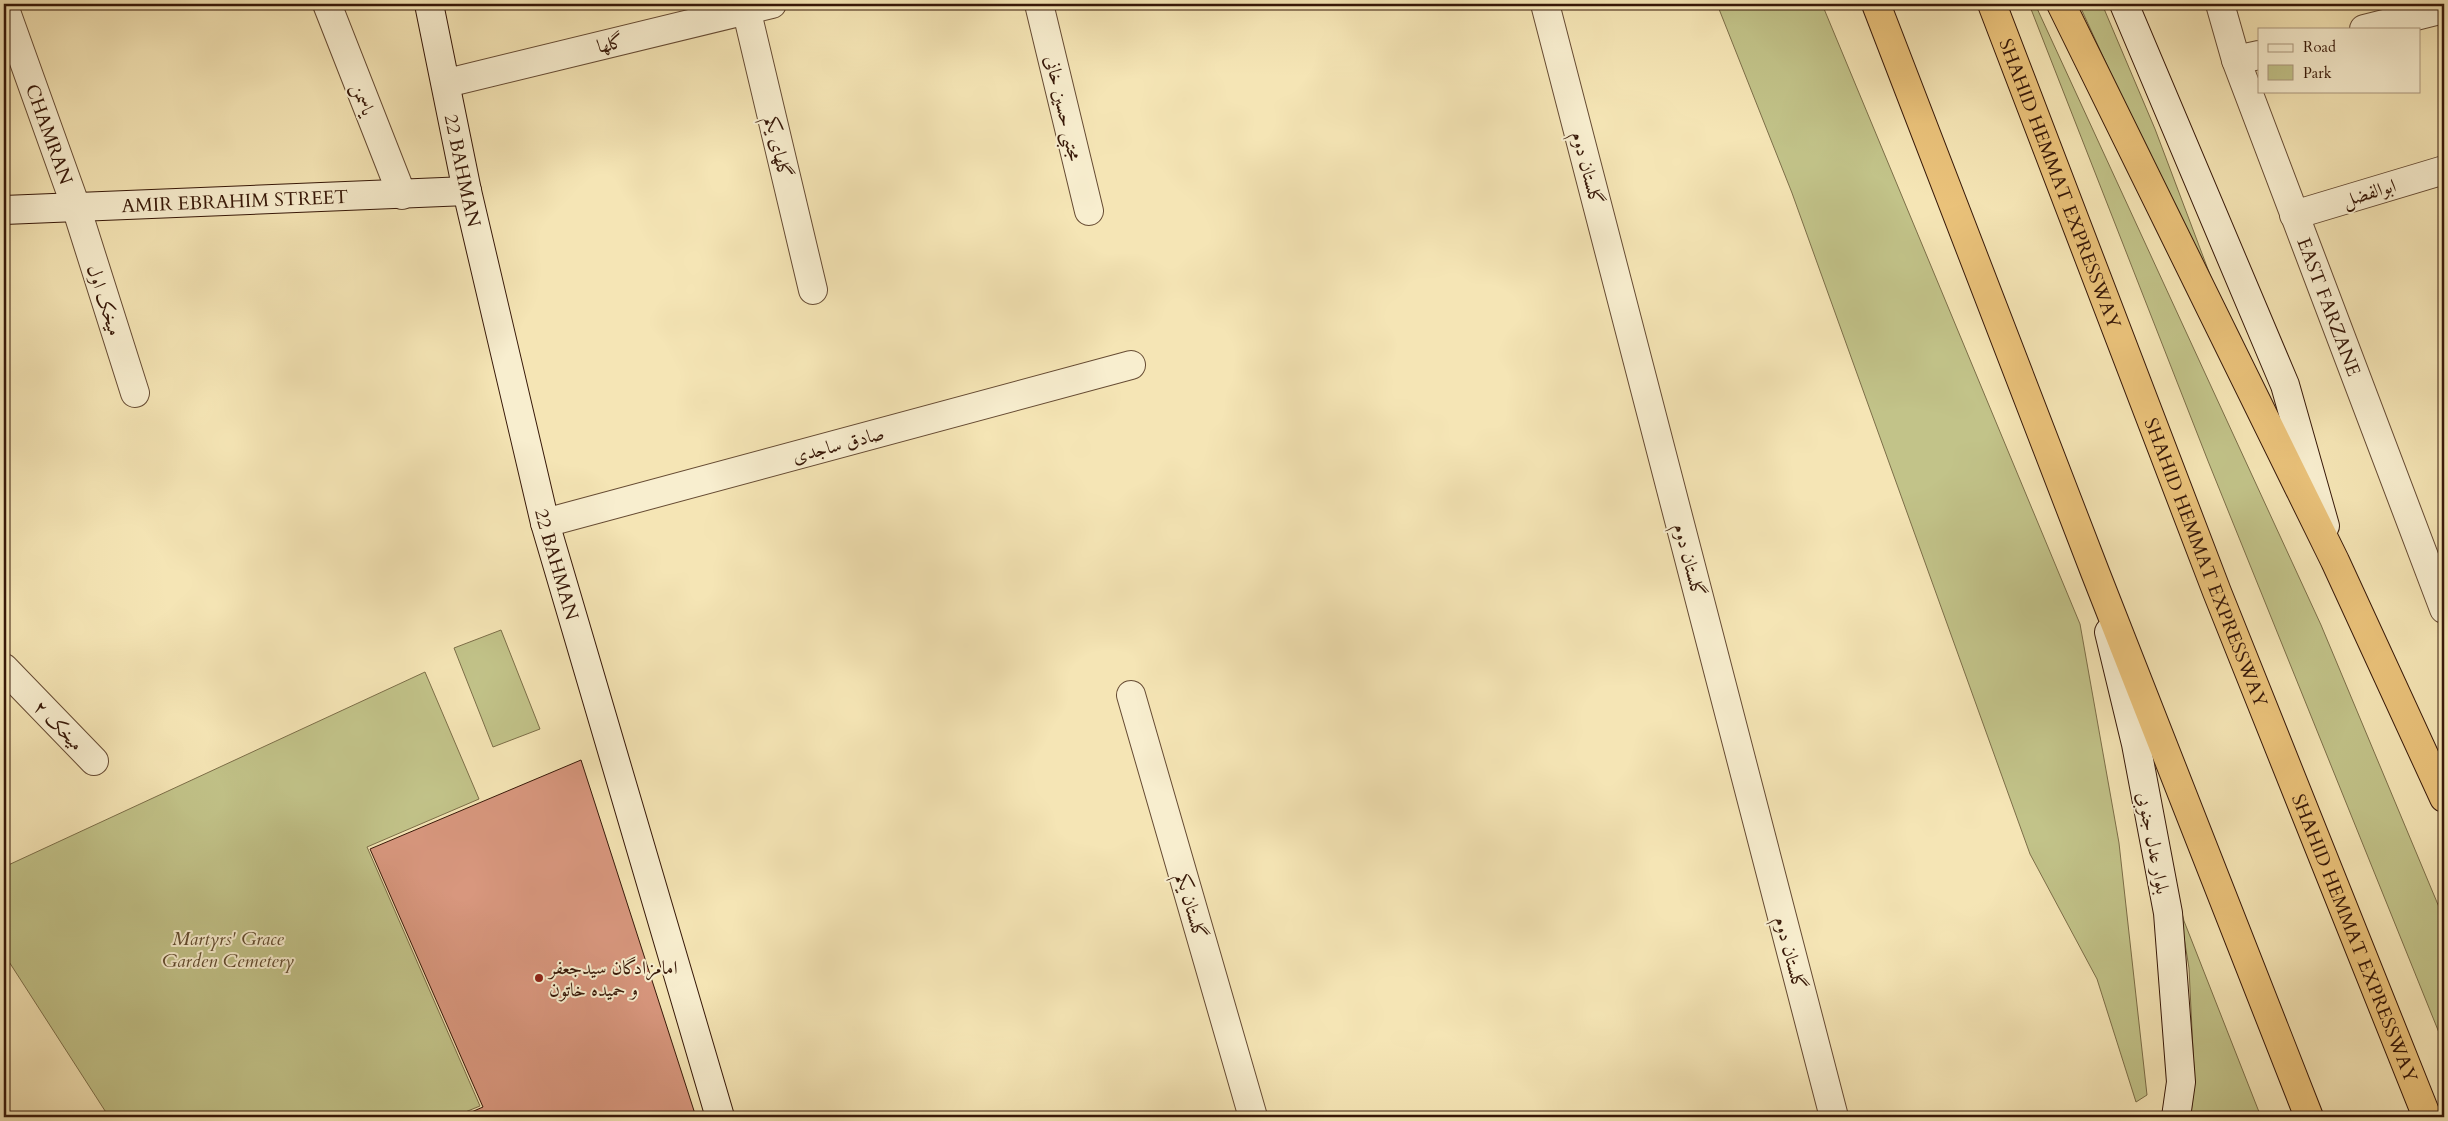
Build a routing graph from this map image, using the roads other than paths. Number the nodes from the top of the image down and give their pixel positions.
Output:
1 (327, 4) edge
2 (429, 4) edge
3 (1039, 4) edge
4 (1545, 4) edge
5 (1876, 4) edge
6 (1992, 4) edge
7 (2060, 4) edge
8 (2124, 4) edge
9 (2220, 4) edge
10 (4, 6) edge
11 (755, 6) edge
12 (2444, 9) edge
13 (2368, 28) edge
14 (2248, 58) edge
15 (447, 83) junction
16 (2444, 170) edge
17 (468, 191) junction
18 (402, 195) junction
19 (76, 207) junction
20 (4, 210) edge
21 (1089, 211) dead end
22 (2294, 215) junction
23 (813, 290) dead end
24 (1131, 365) dead end
25 (135, 393) dead end
26 (545, 523) junction
27 (2335, 561) junction
28 (2095, 572) junction
29 (2440, 581) edge
30 (2444, 609) edge
31 (4, 668) edge
32 (1131, 695) dead end
33 (94, 761) dead end
34 (2444, 798) edge
35 (720, 1117) edge
36 (1253, 1117) edge
37 (1834, 1117) edge
38 (2176, 1117) edge
39 (2309, 1117) edge
40 (2427, 1117) edge

1 - 18 street, یاسمن
2 - 15 street, 22 BAHMAN
3 - 21 street, مجتبی حسین خانی
4 - 37 street, گلستان دوم
5 - 28 highway
6 - 40 highway, SHAHID HEMMAT EXPRESSWAY
7 - 27 highway
8 - 27 street
9 - 14 street, EAST FARZANE
10 - 19 street, CHAMRAN
11 - 15 street, گلها
11 - 23 street, گلهای یکم
12 - 13 street
14 - 22 street, EAST FARZANE
15 - 17 street, 22 BAHMAN
16 - 22 street, ابوالفضل
17 - 18 street, AMIR EBRAHIM STREET
17 - 26 street, 22 BAHMAN
18 - 19 street, AMIR EBRAHIM STREET
19 - 20 street, AMIR EBRAHIM STREET
19 - 25 street, میخک اول
22 - 29 street, EAST FARZANE
24 - 26 street, صادق ساجدی
26 - 35 street, 22 BAHMAN
27 - 34 highway
28 - 38 street, بلوار عدل جنوبی
28 - 39 highway
29 - 30 street, EAST FARZANE
31 - 33 street, میخک ۲
32 - 36 street, گلستان یکم

